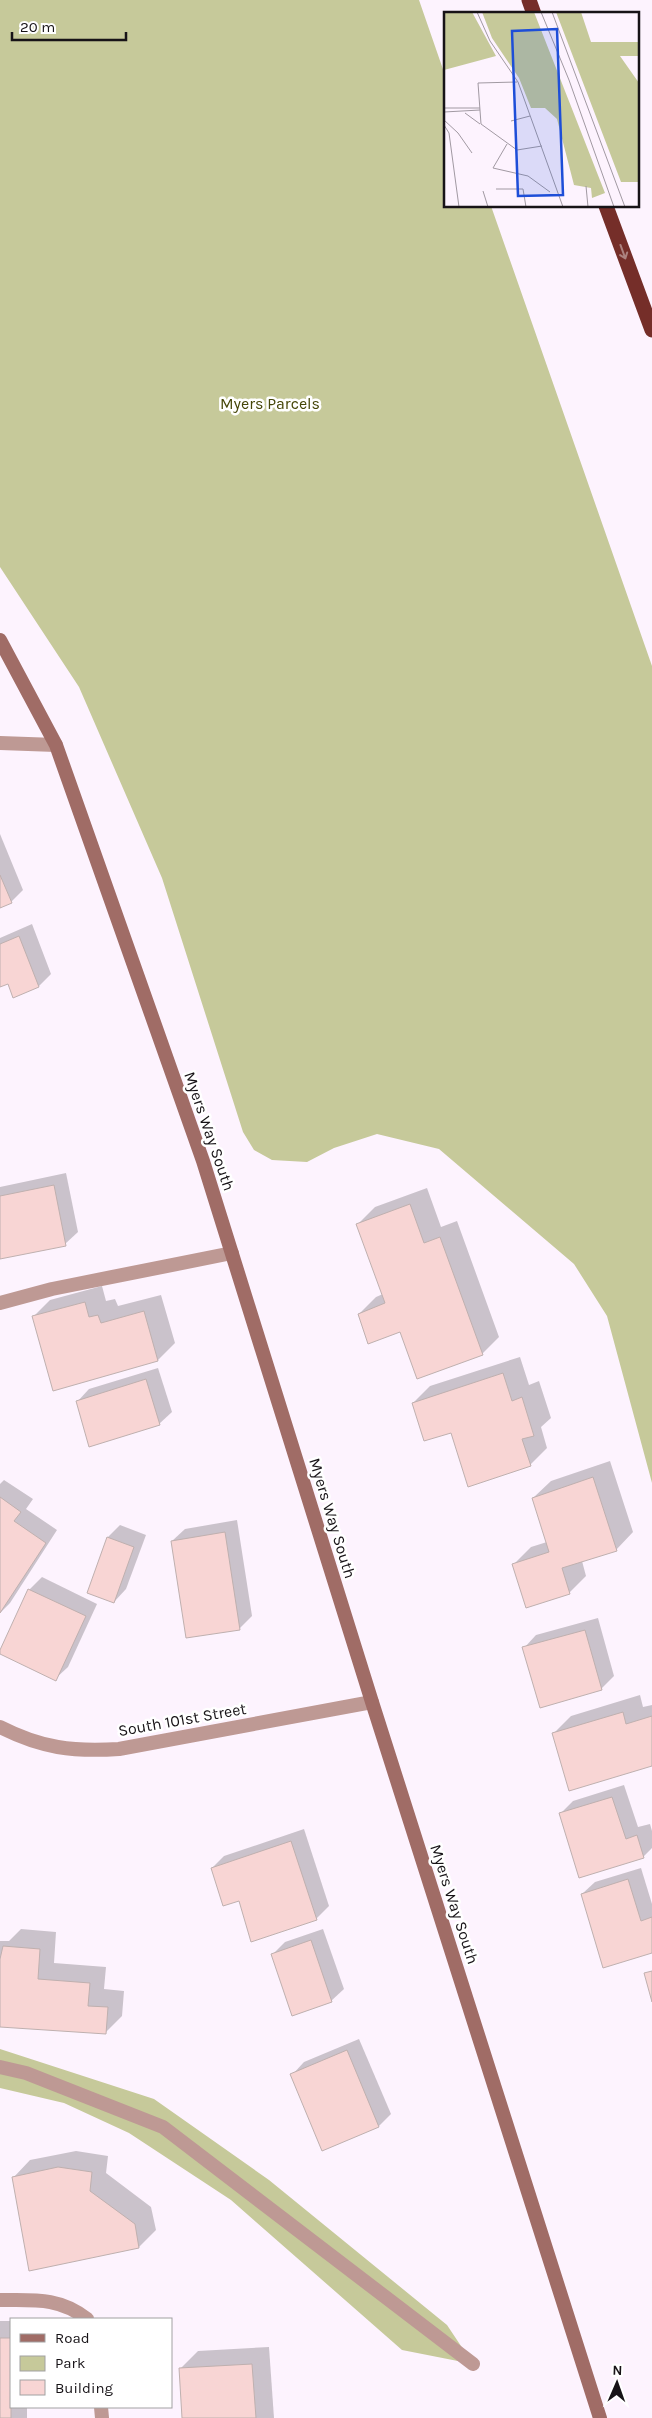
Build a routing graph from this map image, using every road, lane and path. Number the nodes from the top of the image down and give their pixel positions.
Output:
1 (529, 0) edge
2 (533, 12) edge
3 (607, 208) edge
4 (652, 330) edge
5 (0, 640) edge
6 (0, 743) edge
7 (56, 745) junction
8 (232, 1253) junction
9 (0, 1302) edge
10 (372, 1702) junction
11 (0, 1727) edge
12 (0, 2067) edge
13 (0, 2300) edge
14 (86, 2318) edge
15 (473, 2364) dead end
16 (600, 2418) edge

1 - 2 highway
3 -> 4 highway
5 - 7 main road, Myers Way South
6 - 7 street
7 - 8 main road, Myers Way South
8 - 9 street
8 - 10 main road, Myers Way South
10 - 11 street, South 101st Street
10 - 16 main road, Myers Way South
12 - 15 street
13 - 14 street

